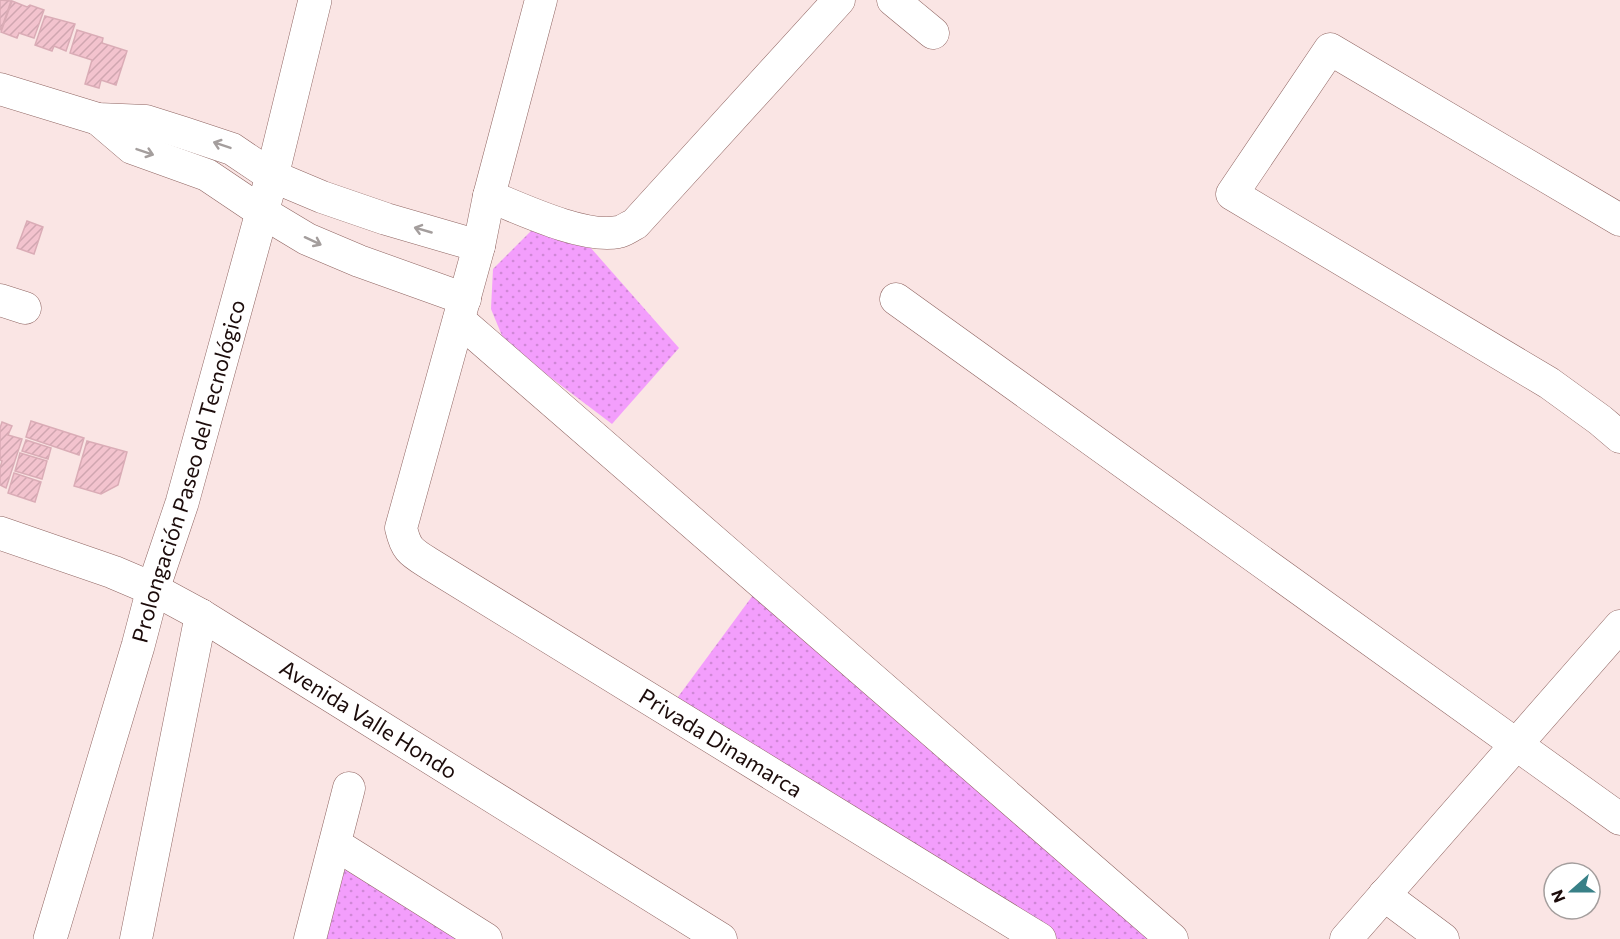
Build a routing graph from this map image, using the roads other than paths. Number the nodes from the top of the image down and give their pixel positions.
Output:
1 (315, 0) edge
2 (541, 0) edge
3 (839, 0) edge
4 (893, 0) edge
5 (933, 33) dead end
6 (0, 88) edge
7 (98, 119) junction
8 (272, 176) junction
9 (489, 196) junction
10 (262, 212) junction
11 (1620, 220) edge
12 (479, 246) junction
13 (896, 299) dead end
14 (462, 310) junction
15 (1620, 437) edge
16 (0, 533) edge
17 (153, 589) junction
18 (201, 615) junction
19 (1620, 627) edge
20 (1516, 745) junction
21 (349, 788) dead end
22 (1620, 819) edge
23 (335, 844) junction
24 (1384, 895) junction
25 (50, 939) edge
26 (136, 939) edge
27 (310, 939) edge
28 (486, 939) edge
29 (721, 939) edge
30 (1040, 939) edge
31 (1172, 939) edge
32 (1346, 939) edge
33 (1443, 939) edge

1 - 8 street, Prolongación Paseo del Tecnológico
2 - 9 street
3 - 9 street
4 - 5 street
6 - 7 street
8 -> 7 street
7 -> 10 street
8 - 10 street, Prolongación Paseo del Tecnológico
12 -> 8 street
9 - 12 street
10 -> 14 street
10 - 17 street, Prolongación Paseo del Tecnológico
11 - 15 street
12 - 14 street
13 - 20 street
14 - 30 street, Privada Dinamarca
14 - 31 street
16 - 17 street, Avenida Valle Hondo
17 - 18 street, Avenida Valle Hondo
17 - 25 street, Prolongación Paseo del Tecnológico
18 - 26 street
18 - 29 street, Avenida Valle Hondo
19 - 20 street
20 - 22 street
20 - 24 street
21 - 23 street
23 - 27 street
23 - 28 street
24 - 32 street
24 - 33 street

